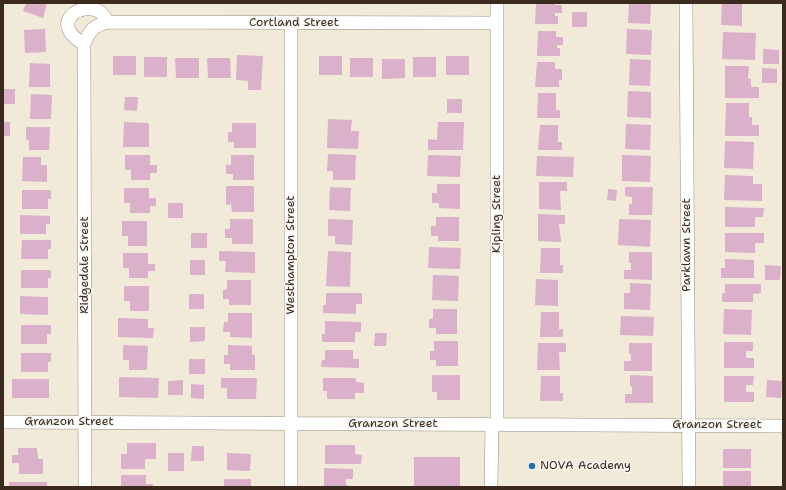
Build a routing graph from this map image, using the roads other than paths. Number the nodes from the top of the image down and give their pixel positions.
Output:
1 (497, 3) edge
2 (686, 3) edge
3 (108, 22) junction
4 (291, 22) junction
5 (497, 24) junction
6 (92, 30) joint
7 (84, 44) junction
8 (3, 422) edge
9 (85, 422) junction
10 (292, 424) junction
11 (494, 424) junction
12 (689, 425) junction
13 (783, 426) edge
14 (85, 487) edge
15 (291, 487) edge
16 (491, 487) edge
17 (689, 487) edge

1 - 5 street, Kipling Street
2 - 12 street, Parklawn Street
3 - 4 street, Cortland Street
3 - 6 street, Cortland Street
3 - 7 street
4 - 5 street, Cortland Street
4 - 10 street, Westhampton Street
5 - 11 street, Kipling Street
6 - 7 street, Ridgedale Street
7 - 9 street, Ridgedale Street
8 - 9 street, Granzon Street
9 - 10 street, Granzon Street
9 - 14 street, Ridgedale Street
10 - 11 street, Granzon Street
10 - 15 street, Westhampton Street
11 - 12 street, Granzon Street
11 - 16 street, Kipling Street
12 - 13 street, Granzon Street
12 - 17 street, Parklawn Street

